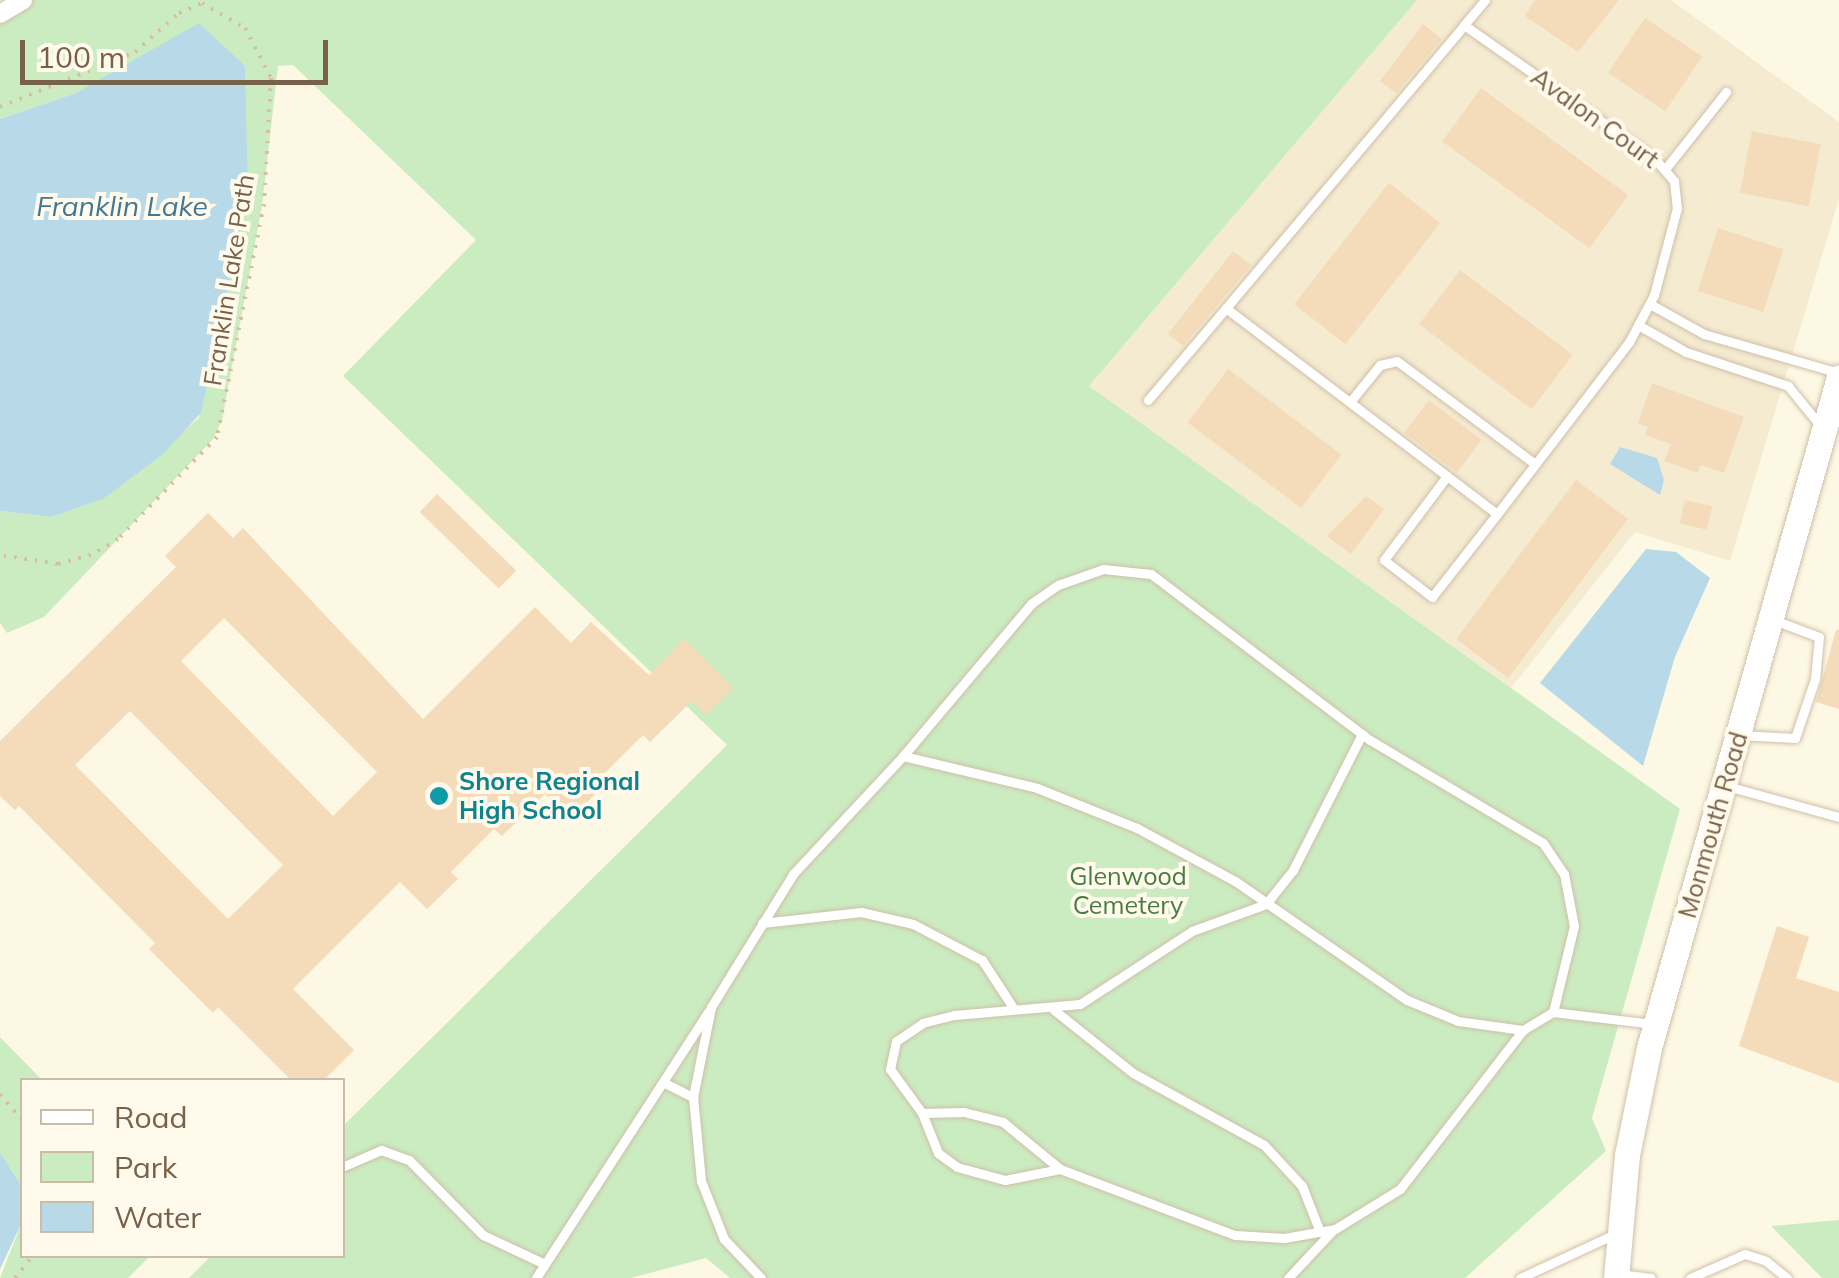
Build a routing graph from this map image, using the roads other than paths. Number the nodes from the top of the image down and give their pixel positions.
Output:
1 (23, 0) edge
2 (1485, 0) edge
3 (0, 14) edge
4 (1464, 26) junction
5 (1726, 92) dead end
6 (1666, 168) junction
7 (1650, 304) junction
8 (1226, 308) junction
9 (1638, 326) junction
10 (1838, 385) edge
11 (1148, 400) dead end
12 (1350, 402) junction
13 (1823, 431) junction
14 (1535, 464) junction
15 (1447, 476) junction
16 (1497, 514) junction
17 (1771, 619) junction
18 (1362, 734) junction
19 (1739, 736) junction
20 (903, 756) junction
21 (1724, 786) junction
22 (1839, 817) edge
23 (1266, 904) junction
24 (762, 924) junction
25 (1012, 1006) junction
26 (711, 1007) junction
27 (1054, 1010) junction
28 (1553, 1012) junction
29 (1656, 1024) junction
30 (1522, 1030) junction
31 (664, 1082) junction
32 (693, 1097) junction
33 (922, 1113) junction
34 (345, 1167) edge
35 (1060, 1168) junction
36 (1335, 1229) junction
37 (1320, 1232) junction
38 (1617, 1233) junction
39 (545, 1264) junction
40 (1616, 1276) edge
41 (536, 1278) edge
42 (761, 1278) edge
43 (1288, 1278) edge
44 (1520, 1278) edge
45 (1651, 1278) edge
46 (1690, 1278) edge
47 (1787, 1278) edge

1 - 3 street
2 - 4 lane
4 - 6 lane, Avalon Court
4 - 8 lane
5 - 6 lane
6 - 7 lane, Avalon Court
7 - 9 lane, Avalon Court
7 - 10 lane
8 - 11 lane
8 - 12 lane
9 - 13 lane
9 - 14 lane, Avalon Court
10 - 13 main road, Monmouth Road
12 - 14 lane
12 - 15 lane
13 - 17 main road, Monmouth Road
14 - 16 lane, Avalon Court
15 - 16 lane
15 - 16 lane, Avalon Court
17 - 19 main road, Monmouth Road
17 - 19 lane
18 - 20 lane
18 - 23 lane
18 - 28 lane
19 - 21 main road, Monmouth Road
20 - 23 lane
20 - 24 lane
21 - 22 lane
21 - 29 main road, Monmouth Road
23 - 27 lane
23 - 30 lane
24 - 25 lane
24 - 26 lane
25 - 27 lane
25 - 33 lane
26 - 31 lane
26 - 32 lane
27 - 37 lane
28 - 29 lane
28 - 30 lane
29 - 38 main road, Monmouth Road
30 - 36 lane
31 - 32 lane
31 - 39 lane
32 - 42 lane
33 - 35 lane
33 - 35 lane
34 - 39 lane
35 - 37 lane
36 - 37 lane
36 - 43 lane
38 - 40 main road, Monmouth Road
38 - 44 lane
39 - 41 lane
40 - 45 lane
46 - 47 lane

